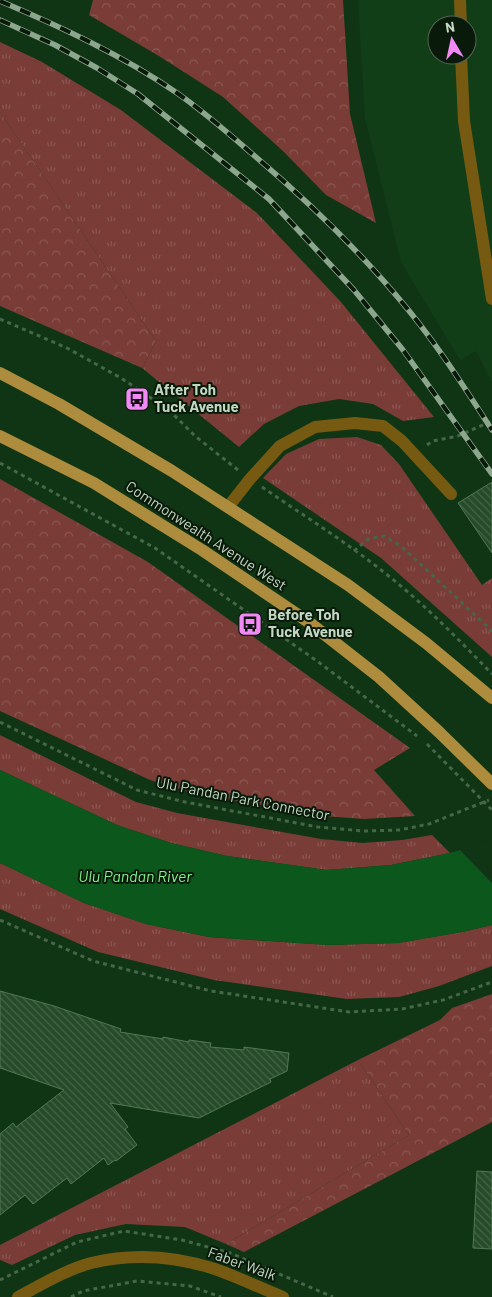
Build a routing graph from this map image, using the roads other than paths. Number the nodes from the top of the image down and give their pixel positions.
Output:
1 (460, 0) edge
2 (460, 15) edge
3 (461, 65) edge
4 (492, 299) edge
5 (0, 374) edge
6 (0, 436) edge
7 (451, 494) dead end
8 (228, 507) junction
9 (489, 694) edge
10 (492, 784) edge
11 (18, 1297) edge
12 (282, 1297) edge

1 - 2 street
3 - 4 street
5 - 8 main road
6 - 10 main road, Commonwealth Avenue West
7 - 8 street
8 - 9 main road
11 - 12 street, Faber Walk

